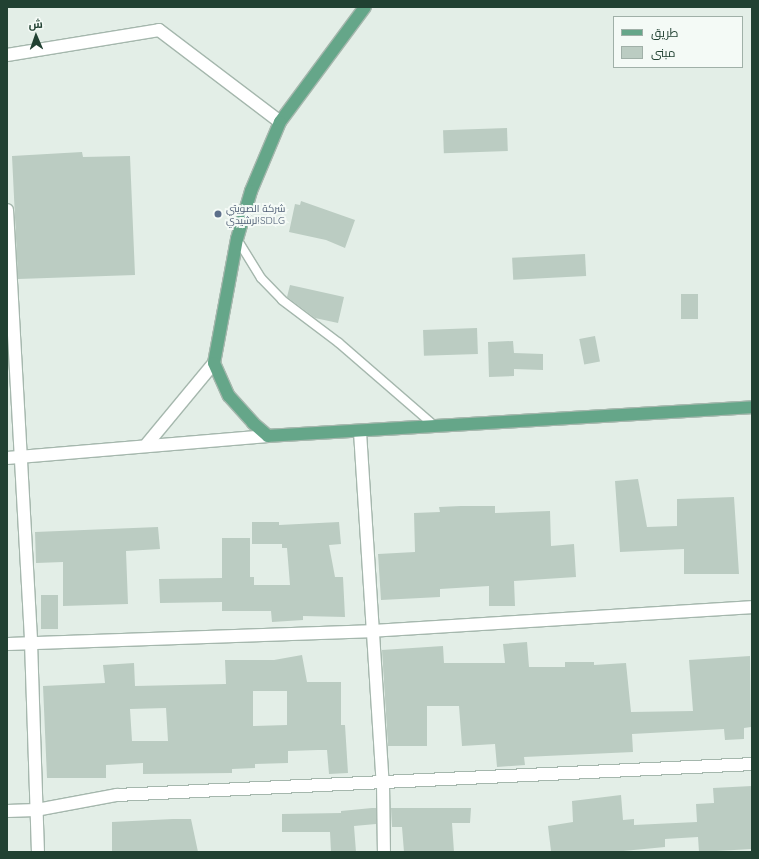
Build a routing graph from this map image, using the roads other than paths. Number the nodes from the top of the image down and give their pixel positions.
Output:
1 (365, 7) edge
2 (7, 55) edge
3 (280, 122) junction
4 (7, 210) edge
5 (237, 239) junction
6 (9, 276) edge
7 (214, 363) junction
8 (752, 407) edge
9 (436, 427) junction
10 (360, 432) junction
11 (268, 436) junction
12 (147, 444) junction
13 (21, 457) junction
14 (7, 458) edge
15 (752, 607) edge
16 (371, 631) junction
17 (31, 642) junction
18 (7, 644) edge
19 (752, 764) edge
20 (383, 783) junction
21 (36, 810) junction
22 (7, 811) edge
23 (38, 852) edge
24 (384, 852) edge

1 - 3 main road
2 - 3 street
3 - 5 main road
4 - 6 street
5 - 7 main road
5 - 9 lane
6 - 13 street
7 - 11 main road
7 - 12 street
8 - 9 main road
9 - 10 main road
10 - 11 main road
10 - 16 street
11 - 12 street
12 - 13 street
13 - 14 street
13 - 17 street
15 - 16 street
16 - 17 street
16 - 20 street
17 - 18 street
17 - 21 street
19 - 20 street
20 - 21 street
20 - 24 street
21 - 22 street
21 - 23 street

